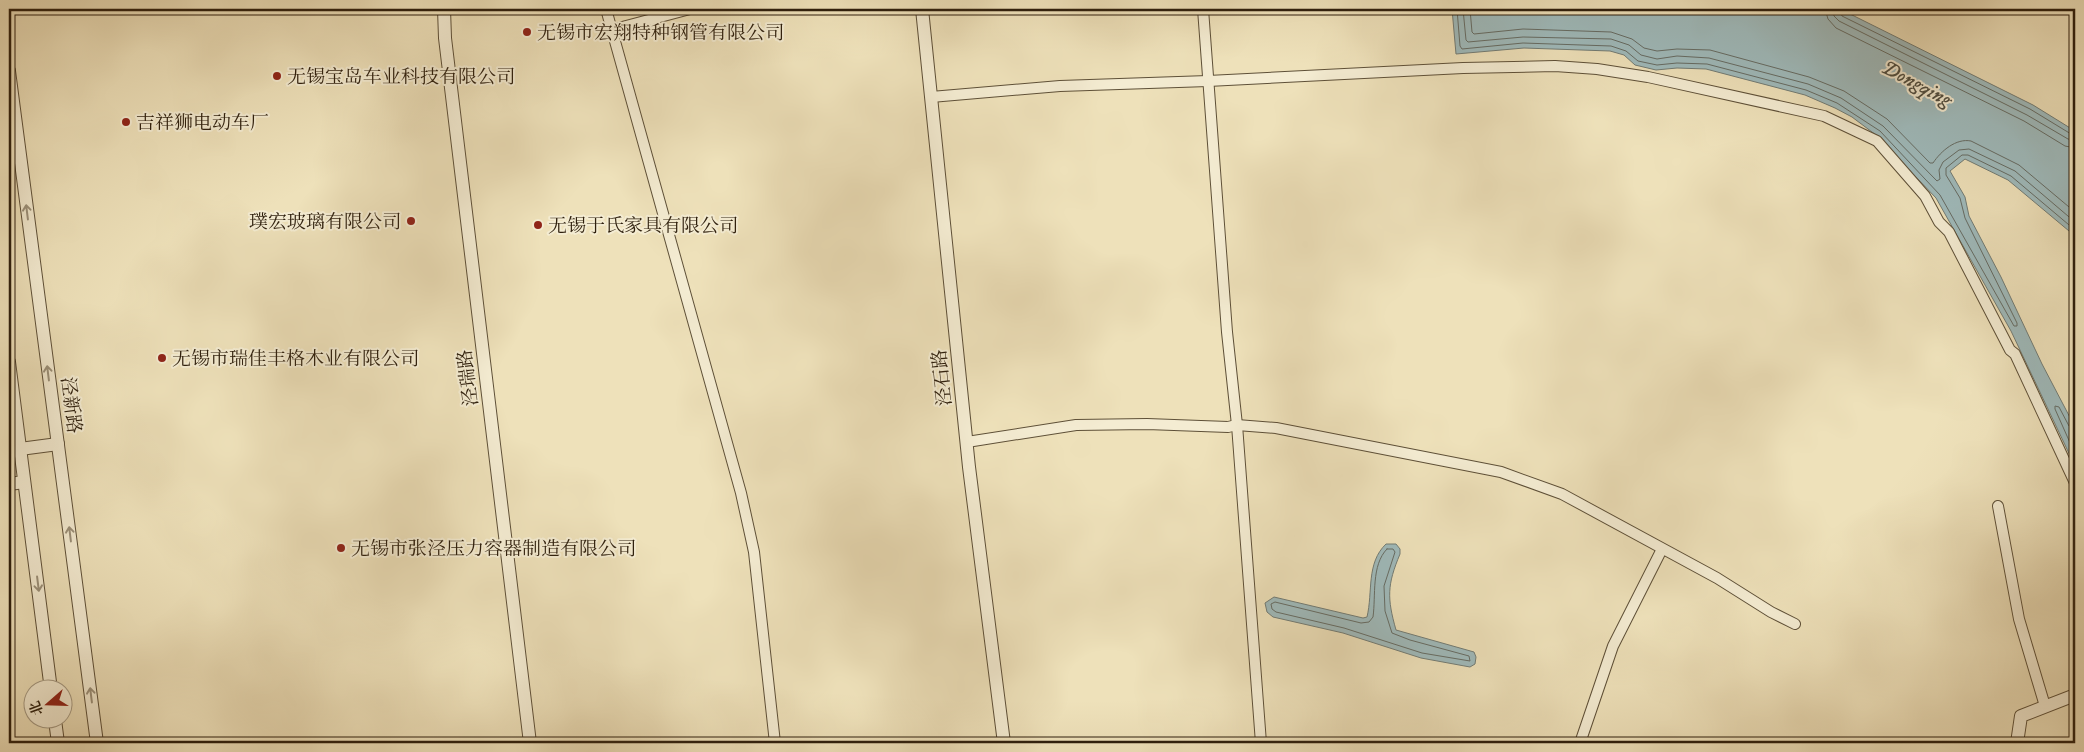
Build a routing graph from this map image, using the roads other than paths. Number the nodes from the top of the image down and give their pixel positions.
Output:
1 (444, 9) edge
2 (606, 9) edge
3 (690, 9) edge
4 (922, 9) edge
5 (1203, 9) edge
6 (612, 30) junction
7 (9, 71) edge
8 (1208, 81) junction
9 (931, 98) junction
10 (9, 362) edge
11 (1237, 425) junction
12 (967, 442) junction
13 (58, 444) junction
14 (20, 449) junction
15 (24, 482) junction
16 (9, 484) edge
17 (2075, 484) edge
18 (1998, 506) dead end
19 (1662, 549) junction
20 (1795, 624) dead end
21 (50, 680) edge
22 (2075, 694) edge
23 (2045, 706) junction
24 (56, 730) edge
25 (58, 743) edge
26 (97, 743) edge
27 (530, 743) edge
28 (775, 743) edge
29 (1004, 743) edge
30 (1261, 743) edge
31 (1580, 743) edge
32 (2017, 743) edge

1 - 27 street, 泾瑞路
2 - 6 street
3 - 6 street
4 - 9 street, 泾石路
5 - 8 street
6 - 28 street
13 -> 7 street, 泾新路
8 - 9 street
8 - 11 street
8 - 17 street
9 - 12 street, 泾石路
10 - 14 street
11 - 12 street
11 - 19 street
11 - 30 street
12 - 29 street, 泾石路
13 - 14 street
26 -> 13 street, 泾新路
14 - 15 street
15 - 16 street
15 -> 21 street
18 - 23 street
19 - 20 street
19 - 31 street
22 - 23 street
23 - 32 street
24 - 25 street

